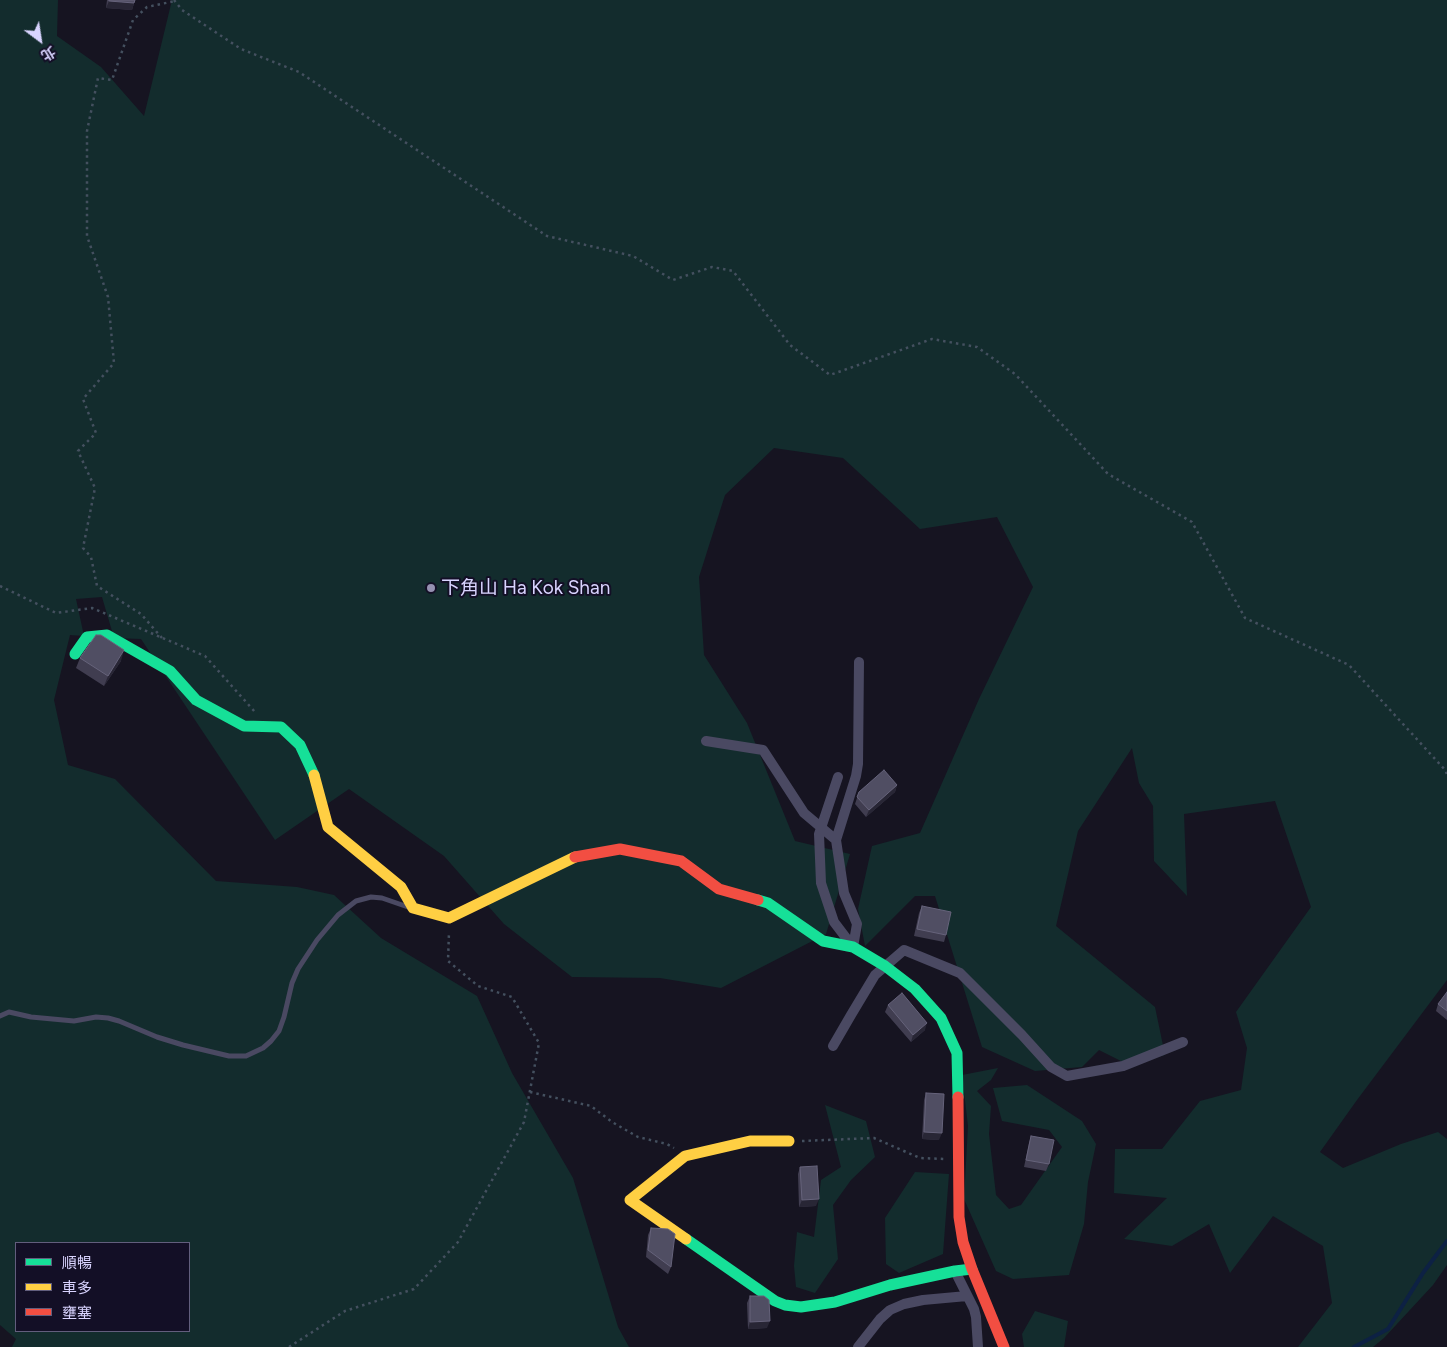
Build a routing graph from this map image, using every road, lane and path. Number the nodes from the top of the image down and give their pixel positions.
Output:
1 (175, 1) edge
2 (162, 638) dead end
3 (75, 654) dead end
4 (859, 662) dead end
5 (706, 741) dead end
6 (1447, 776) edge
7 (838, 777) dead end
8 (821, 827) junction
9 (836, 840) junction
10 (413, 908) junction
11 (449, 918) junction
12 (853, 947) junction
13 (885, 966) junction
14 (0, 1016) edge
15 (1183, 1042) dead end
16 (833, 1046) dead end
17 (530, 1092) junction
18 (789, 1141) joint
19 (685, 1156) junction
20 (958, 1160) junction
21 (972, 1269) junction
22 (955, 1271) junction
23 (967, 1296) junction
24 (289, 1347) edge
25 (858, 1347) edge
26 (978, 1347) edge
27 (1004, 1347) edge

1 - 2 path
1 - 6 path
3 - 10 street
4 - 9 street
5 - 8 street
7 - 8 street
8 - 9 street
8 - 12 street
9 - 12 street
10 - 11 street
10 - 14 lane
11 - 12 street
11 - 17 path
12 - 13 street
13 - 15 street
13 - 16 street
13 - 20 street
17 - 19 path
17 - 24 path
18 - 19 street
18 - 20 path
19 - 22 street
20 - 21 street
21 - 22 street
21 - 27 street
22 - 23 street
23 - 25 street
23 - 26 street

